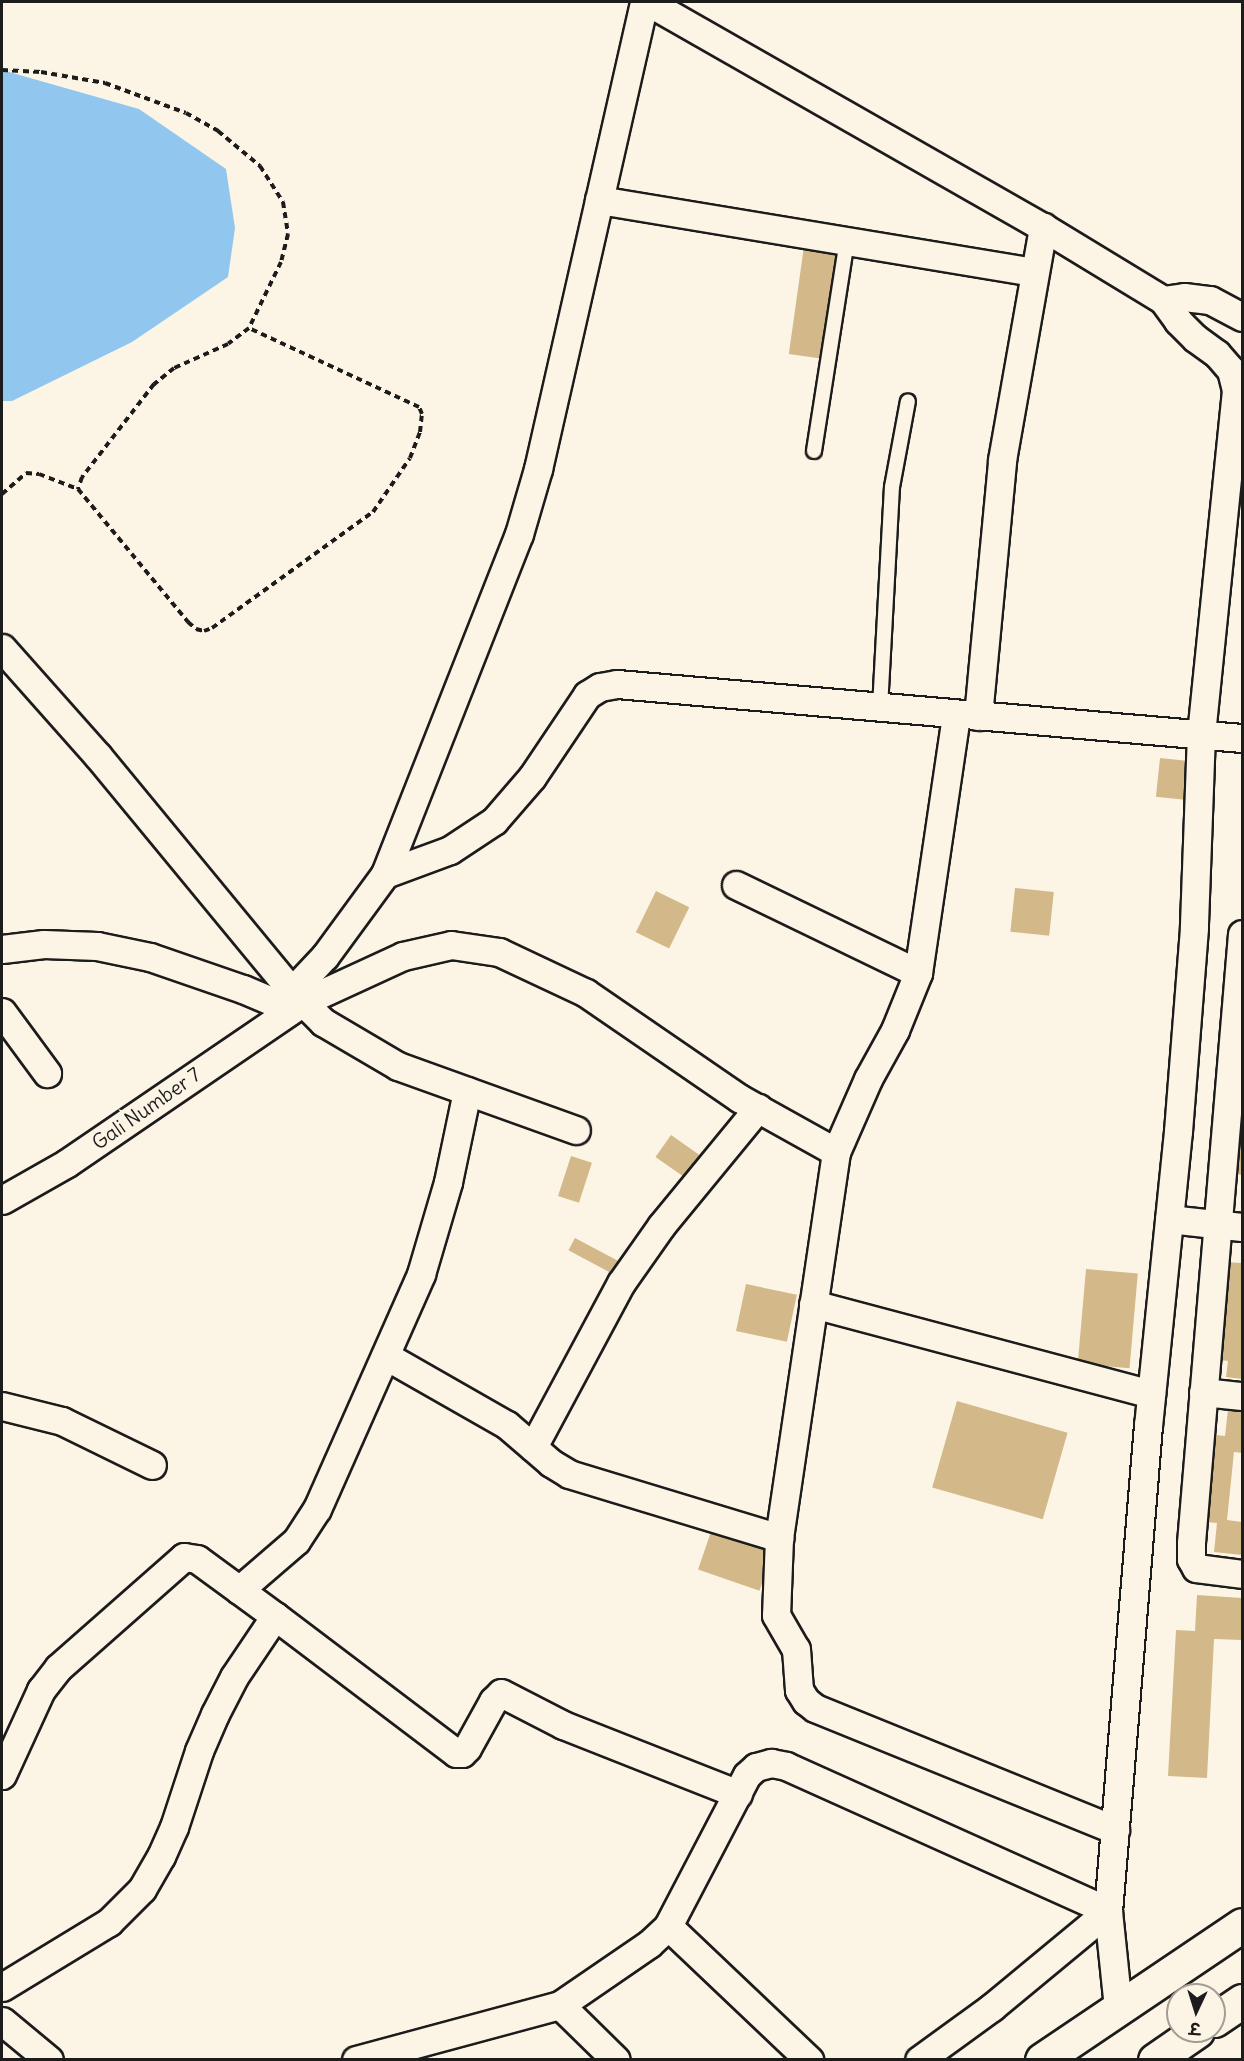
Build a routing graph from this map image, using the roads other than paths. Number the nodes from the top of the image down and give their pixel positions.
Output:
1 (646, 2) edge
2 (599, 200) junction
3 (1043, 227) junction
4 (847, 241) junction
5 (1033, 272) junction
6 (1163, 300) junction
7 (1242, 317) edge
8 (908, 401) dead end
9 (814, 451) dead end
10 (1232, 547) edge
11 (2, 648) edge
12 (880, 708) junction
13 (967, 715) junction
14 (1201, 733) junction
15 (1242, 738) edge
16 (386, 873) junction
17 (736, 885) dead end
18 (1242, 934) edge
19 (2, 949) edge
20 (918, 973) junction
21 (294, 1002) junction
22 (2, 1012) edge
23 (1237, 1053) edge
24 (47, 1073) dead end
25 (467, 1091) junction
26 (758, 1108) junction
27 (576, 1130) dead end
28 (836, 1152) junction
29 (2, 1200) edge
30 (1169, 1219) junction
31 (1230, 1226) edge
32 (813, 1304) junction
33 (386, 1356) junction
34 (1203, 1392) junction
35 (1151, 1394) junction
36 (1242, 1396) edge
37 (2, 1406) edge
38 (533, 1447) junction
39 (152, 1465) dead end
40 (779, 1538) junction
41 (1242, 1574) edge
42 (239, 1590) junction
43 (274, 1616) junction
44 (2, 1775) edge
45 (738, 1794) junction
46 (1115, 1830) junction
47 (1108, 1911) junction
48 (1242, 1917) edge
49 (1242, 1925) edge
50 (668, 1926) junction
51 (2, 1987) edge
52 (1242, 2001) edge
53 (560, 2005) junction
54 (1118, 2008) junction
55 (1226, 2012) edge
56 (2, 2021) edge
57 (1180, 2043) edge
58 (431, 2050) edge
59 (359, 2059) edge
60 (49, 2060) edge
61 (616, 2060) edge
62 (809, 2060) edge
63 (919, 2060) edge
64 (1042, 2060) edge
65 (1155, 2060) edge

1 - 2 street
1 - 3 street
2 - 4 street
2 - 16 street
3 - 5 street
3 - 6 street
4 - 5 street
4 - 9 lane
5 - 13 street
6 - 7 street
6 - 10 street
8 - 12 lane
10 - 14 street
11 - 21 street
12 - 13 street
12 - 16 street
13 - 14 street
13 - 20 street
14 - 15 street
14 - 30 street
16 - 21 street
17 - 20 street
18 - 23 street
19 - 21 street
20 - 28 street
21 - 25 street
21 - 26 street
21 - 29 street, Gali Number 7
22 - 24 street
23 - 31 street
25 - 27 street
25 - 33 street
26 - 28 street
26 - 38 street
28 - 32 street
30 - 31 street
30 - 35 street
31 - 34 street
32 - 35 street
32 - 40 street
33 - 38 street
33 - 42 street
34 - 36 street
34 - 41 street
35 - 46 street
37 - 39 street
38 - 40 street
40 - 46 street
42 - 43 street
42 - 44 street
43 - 45 street
43 - 51 street
45 - 47 street
45 - 50 street
46 - 47 street
47 - 54 street
47 - 63 street
48 - 49 street
49 - 54 street
50 - 53 street
50 - 62 street
52 - 55 street
53 - 58 street
53 - 61 street
54 - 64 street
56 - 60 street
57 - 65 street
58 - 59 street

